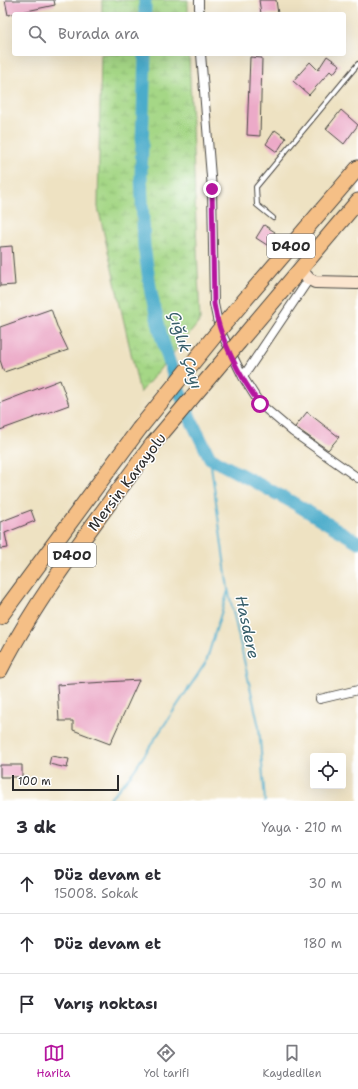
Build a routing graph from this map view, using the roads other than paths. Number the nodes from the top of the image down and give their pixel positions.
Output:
1 (199, 0) edge
2 (199, 12) edge
3 (201, 56) edge
4 (358, 64) edge
5 (358, 168) edge
6 (358, 201) edge
7 (273, 218) dead end
8 (305, 274) junction
9 (358, 283) edge
10 (243, 377) junction
11 (358, 478) edge
12 (0, 617) edge
13 (0, 670) edge
14 (358, 690) edge
15 (320, 699) dead end

1 - 2 street
3 - 10 street
4 - 7 lane
5 - 12 highway, Mersin Karayolu / D400, bridge
6 - 8 highway, D400
8 - 9 street
8 - 10 street
8 - 13 highway, Mersin Karayolu / D400, bridge
10 - 11 street
14 - 15 street

